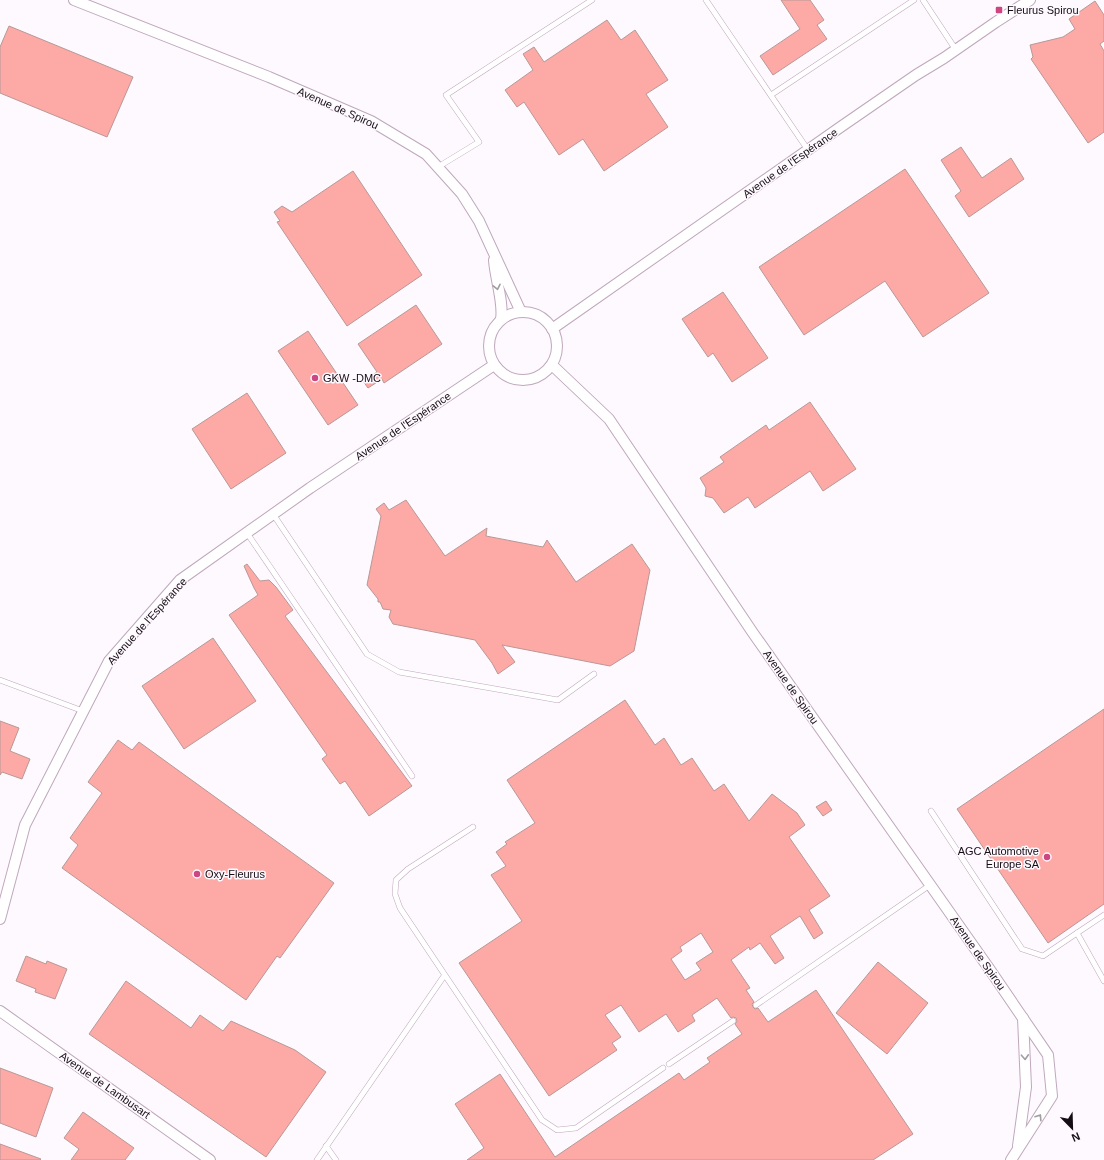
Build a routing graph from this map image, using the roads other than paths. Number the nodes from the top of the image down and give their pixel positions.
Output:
1 (74, 0) edge
2 (592, 0) edge
3 (706, 0) edge
4 (914, 0) edge
5 (923, 0) edge
6 (1030, 0) edge
7 (956, 50) junction
8 (771, 95) junction
9 (808, 150) junction
10 (438, 168) junction
11 (493, 254) junction
12 (521, 312) junction
13 (501, 319) junction
14 (552, 329) junction
15 (494, 365) junction
16 (552, 365) junction
17 (273, 514) junction
18 (246, 533) junction
19 (594, 674) dead end
20 (0, 680) edge
21 (83, 711) junction
22 (412, 776) dead end
23 (931, 811) dead end
24 (473, 827) dead end
25 (930, 885) junction
26 (1104, 915) edge
27 (0, 919) edge
28 (1076, 934) junction
29 (444, 976) junction
30 (1104, 981) edge
31 (756, 1005) dead end
32 (0, 1011) edge
33 (1023, 1018) junction
34 (733, 1021) dead end
35 (669, 1064) dead end
36 (663, 1068) dead end
37 (326, 1146) junction
38 (1018, 1149) junction
39 (210, 1160) edge
40 (317, 1160) edge
41 (336, 1160) edge
42 (1011, 1160) edge

1 - 10 street, Avenue de Spirou
2 - 10 lane
3 - 8 lane
4 - 8 lane
5 - 7 lane
6 - 7 street, Avenue de l'Espérance
7 - 9 street, Avenue de l'Espérance
8 - 9 lane
9 - 14 street, Avenue de l'Espérance
10 - 11 street, Avenue de Spirou
11 - 12 street, Avenue de Spirou
11 -> 13 street, Avenue de Spirou
12 - 13 street
12 - 14 street
13 - 15 street
14 - 16 street
15 - 16 street
15 - 17 street, Avenue de l'Espérance
16 - 25 street, Avenue de Spirou
17 - 18 street, Avenue de l'Espérance
17 - 19 lane
18 - 21 street, Avenue de l'Espérance
18 - 22 lane
20 - 21 lane
21 - 27 street, Avenue de l'Espérance
23 - 28 lane
24 - 29 lane
25 - 31 lane
25 - 33 street, Avenue de Spirou
26 - 28 lane
28 - 30 lane
29 - 36 lane
29 - 37 lane
32 - 39 street, Avenue de Lambusart
33 -> 38 street, Avenue de Spirou
38 -> 33 street, Avenue de Spirou
34 - 35 lane
37 - 40 lane
37 - 41 lane
38 - 42 street, Avenue de Spirou

